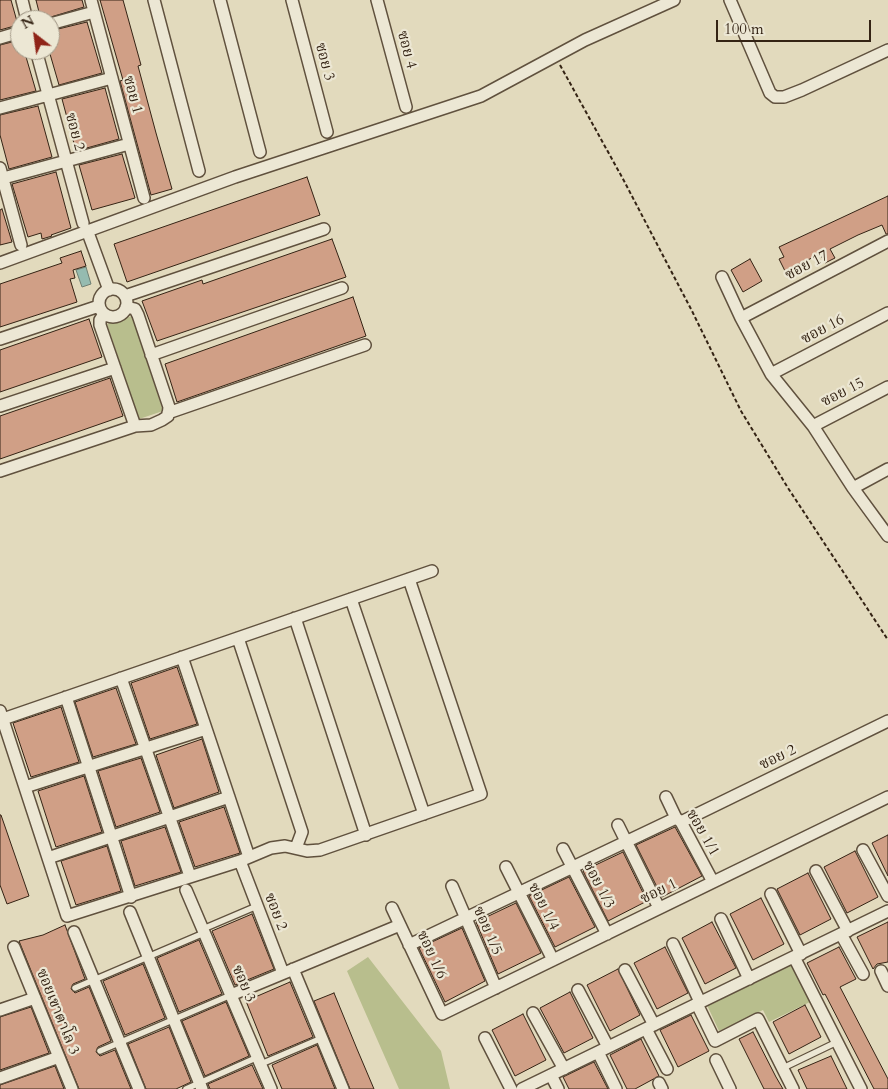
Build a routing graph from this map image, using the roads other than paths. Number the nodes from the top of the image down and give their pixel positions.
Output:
1 (91, 0) edge
2 (154, 0) edge
3 (220, 0) edge
4 (292, 0) edge
5 (377, 0) edge
6 (674, 0) edge
7 (730, 0) edge
8 (94, 12) junction
9 (60, 21) edge
10 (888, 50) edge
11 (39, 60) edge
12 (112, 78) junction
13 (48, 96) junction
14 (406, 107) dead end
15 (0, 108) edge
16 (327, 132) dead end
17 (129, 144) junction
18 (260, 152) dead end
19 (66, 161) junction
20 (199, 171) dead end
21 (1, 175) edge
22 (144, 198) dead end
23 (85, 226) junction
24 (324, 229) dead end
25 (888, 241) edge
26 (21, 245) dead end
27 (0, 263) edge
28 (722, 277) dead end
29 (342, 288) dead end
30 (109, 290) junction
31 (125, 302) junction
32 (101, 310) junction
33 (888, 313) edge
34 (741, 318) junction
35 (0, 339) edge
36 (365, 345) dead end
37 (151, 355) junction
38 (115, 368) junction
39 (772, 374) junction
40 (888, 387) edge
41 (0, 406) edge
42 (168, 413) junction
43 (136, 426) junction
44 (813, 426) junction
45 (888, 469) edge
46 (0, 471) edge
47 (853, 488) junction
48 (888, 536) edge
49 (432, 571) dead end
50 (409, 579) junction
51 (351, 599) junction
52 (295, 618) junction
53 (238, 638) junction
54 (182, 657) junction
55 (121, 678) junction
56 (66, 697) junction
57 (1, 715) edge
58 (888, 722) edge
59 (206, 728) junction
60 (145, 748) junction
61 (88, 766) junction
62 (25, 787) junction
63 (230, 797) junction
64 (666, 797) dead end
65 (888, 797) edge
66 (424, 814) junction
67 (169, 817) junction
68 (678, 820) junction
69 (618, 826) dead end
70 (366, 834) junction
71 (111, 837) junction
72 (626, 842) junction
73 (296, 848) junction
74 (562, 849) dead end
75 (863, 850) dead end
76 (48, 858) junction
77 (245, 859) junction
78 (506, 867) dead end
79 (572, 867) junction
80 (816, 871) dead end
81 (190, 876) junction
82 (713, 882) junction
83 (452, 886) dead end
84 (186, 890) dead end
85 (518, 893) junction
86 (771, 894) dead end
87 (888, 896) edge
88 (131, 897) junction
89 (257, 906) junction
90 (392, 908) dead end
91 (659, 908) junction
92 (888, 911) edge
93 (130, 912) dead end
94 (465, 918) junction
95 (721, 918) dead end
96 (400, 925) junction
97 (204, 931) junction
98 (74, 932) dead end
99 (844, 932) junction
100 (607, 934) junction
101 (673, 944) dead end
102 (409, 945) junction
103 (14, 946) dead end
104 (797, 955) junction
105 (148, 956) junction
106 (553, 960) junction
107 (625, 970) dead end
108 (288, 971) junction
109 (881, 971) dead end
110 (863, 974) dead end
111 (749, 979) junction
112 (94, 980) junction
113 (888, 986) edge
114 (75, 988) dead end
115 (496, 988) junction
116 (578, 990) dead end
117 (231, 995) junction
118 (35, 998) junction
119 (699, 1003) junction
120 (0, 1010) edge
121 (533, 1013) dead end
122 (442, 1014) joint
123 (174, 1020) junction
124 (650, 1027) junction
125 (322, 1038) junction
126 (485, 1038) dead end
127 (119, 1042) junction
128 (837, 1042) junction
129 (603, 1050) junction
130 (100, 1051) dead end
131 (59, 1057) junction
132 (259, 1060) junction
133 (716, 1060) dead end
134 (783, 1068) junction
135 (564, 1069) junction
136 (667, 1070) dead end
137 (551, 1075) junction
138 (0, 1078) edge
139 (200, 1086) edge
140 (72, 1089) edge
141 (139, 1089) edge
142 (186, 1089) edge
143 (271, 1089) edge
144 (343, 1089) edge
145 (511, 1089) edge
146 (522, 1089) edge
147 (558, 1089) edge
148 (616, 1089) edge
149 (730, 1089) edge
150 (793, 1089) edge
151 (861, 1089) edge

1 - 8 street, ซอย 1
2 - 20 street
3 - 18 street
4 - 16 street, ซอย 3
5 - 14 street, ซอย 4
6 - 23 street
7 - 10 street
8 - 9 street
8 - 12 street, ซอย 1
11 - 13 street, ซอย 2
12 - 13 street
12 - 17 street, ซอย 1
13 - 15 street
13 - 19 street, ซอย 2
17 - 19 street
17 - 22 street, ซอย 1
19 - 21 street
19 - 23 street, ซอย 2
21 - 26 street
23 - 27 street
23 - 30 street, ซอย 2
24 - 31 street
25 - 34 street, ซอย 17
28 - 34 street
29 - 37 street
30 - 31 street
30 - 32 street
31 - 32 street
31 - 37 street
32 - 35 street
32 - 38 street
33 - 39 street, ซอย 16
34 - 39 street
36 - 42 street
37 - 42 street
38 - 41 street
38 - 43 street
39 - 44 street
40 - 44 street, ซอย 15
42 - 43 street
43 - 46 street
44 - 47 street
45 - 47 street
47 - 48 street
49 - 50 street
50 - 51 street
50 - 66 street
51 - 52 street
51 - 66 street
52 - 53 street
52 - 70 street
53 - 54 street
53 - 73 street
54 - 55 street
54 - 59 street, ซอย 2
55 - 56 street
55 - 60 street
56 - 57 street
56 - 61 street
57 - 62 street
58 - 68 street, ซอย 2
59 - 60 street
59 - 63 street, ซอย 2
60 - 61 street
60 - 67 street
61 - 62 street
61 - 71 street
62 - 76 street
63 - 67 street
63 - 77 street, ซอย 2
64 - 68 street, ซอย 1/1
65 - 82 street, ซอย 1
66 - 70 street
67 - 71 street
67 - 81 street
68 - 72 street, ซอย 2
68 - 82 street, ซอย 1/1
69 - 72 street
70 - 73 street
71 - 76 street
71 - 88 street
72 - 79 street, ซอย 2
72 - 91 street
73 - 77 street
74 - 79 street, ซอย 1/3
75 - 87 street
76 - 88 street
77 - 81 street
77 - 89 street, ซอย 2
78 - 85 street, ซอย 1/4
79 - 85 street, ซอย 2
79 - 100 street, ซอย 1/3
80 - 99 street
81 - 88 street
82 - 91 street, ซอย 1
83 - 94 street, ซอย 1/5
84 - 97 street, ซอย 3
85 - 94 street, ซอย 2
85 - 106 street, ซอย 1/4
86 - 104 street
89 - 97 lane
89 - 108 street, ซอย 2
90 - 96 street, ซอย 1/6
91 - 100 street, ซอย 1
92 - 99 street
93 - 105 street
94 - 102 street, ซอย 2
94 - 115 street, ซอย 1/5
95 - 111 street
96 - 102 street, ซอย 1/6
96 - 108 street
97 - 105 lane
97 - 117 street, ซอย 3
98 - 112 street
99 - 104 street
99 - 110 street
100 - 106 street, ซอย 1
101 - 119 street
102 - 122 street, ซอย 1/6
103 - 118 street, ซอยเขาตาโล 3
104 - 111 street
104 - 128 street
105 - 112 lane
105 - 123 street
106 - 115 street, ซอย 1
107 - 124 street
108 - 117 street
108 - 125 street
109 - 113 street
111 - 119 street
112 - 114 lane
112 - 127 street
115 - 122 street, ซอย 1
116 - 129 street
117 - 123 lane
117 - 132 street, ซอย 3
118 - 120 street
118 - 131 street, ซอยเขาตาโล 3
119 - 124 street
119 - 134 street
121 - 135 street
123 - 127 lane
123 - 139 street
124 - 129 street
124 - 136 street
125 - 132 lane
125 - 144 street
126 - 145 street
127 - 130 lane
127 - 141 street
128 - 134 lane
128 - 151 street
129 - 135 street
129 - 148 street
131 - 138 street
131 - 140 street, ซอยเขาตาโล 3
132 - 139 lane
132 - 143 street, ซอย 3
133 - 149 street
134 - 150 street
135 - 137 street
137 - 146 street
137 - 147 street
139 - 142 lane

